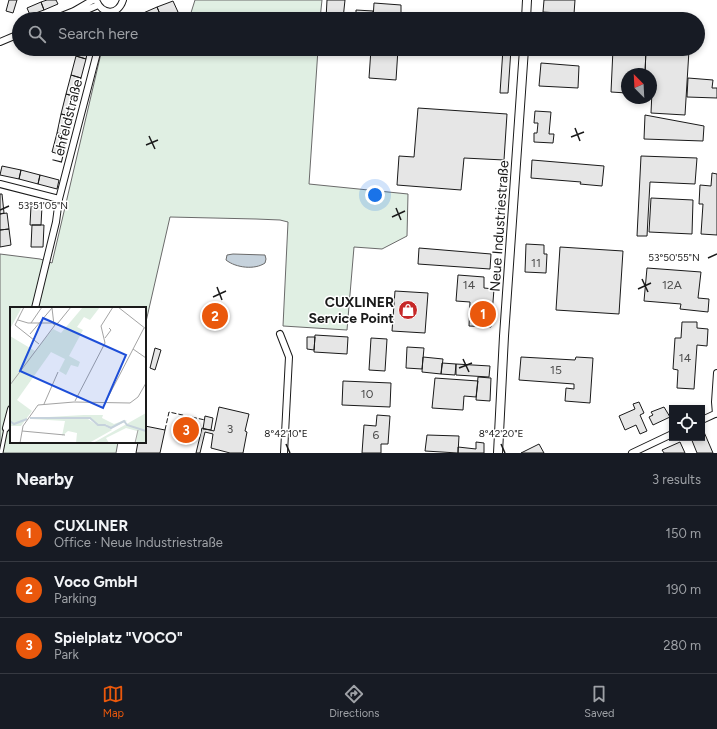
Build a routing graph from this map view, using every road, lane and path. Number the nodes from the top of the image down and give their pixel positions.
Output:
1 (123, 0) edge
2 (527, 0) edge
3 (96, 2) edge
4 (72, 12) edge
5 (108, 12) joint
6 (526, 12) edge
7 (12, 37) edge
8 (0, 42) edge
9 (96, 56) edge
10 (524, 56) edge
11 (0, 184) edge
12 (59, 199) junction
13 (35, 307) edge
14 (280, 334) dead end
15 (717, 373) edge
16 (10, 413) edge
17 (717, 413) edge
18 (705, 419) edge
19 (6, 428) joint
20 (669, 435) edge
21 (1, 453) edge
22 (284, 453) edge
23 (498, 453) edge
24 (632, 453) edge

1 - 5 street
2 - 6 street
3 - 4 street
3 - 5 street
7 - 8 street
9 - 12 street, Lehfeldstraße
10 - 23 street, Neue Industriestraße
11 - 12 street
12 - 13 street, Lehfeldstraße
14 - 22 street
15 - 17 street
16 - 19 street
17 - 18 street
19 - 21 lane
20 - 24 street

